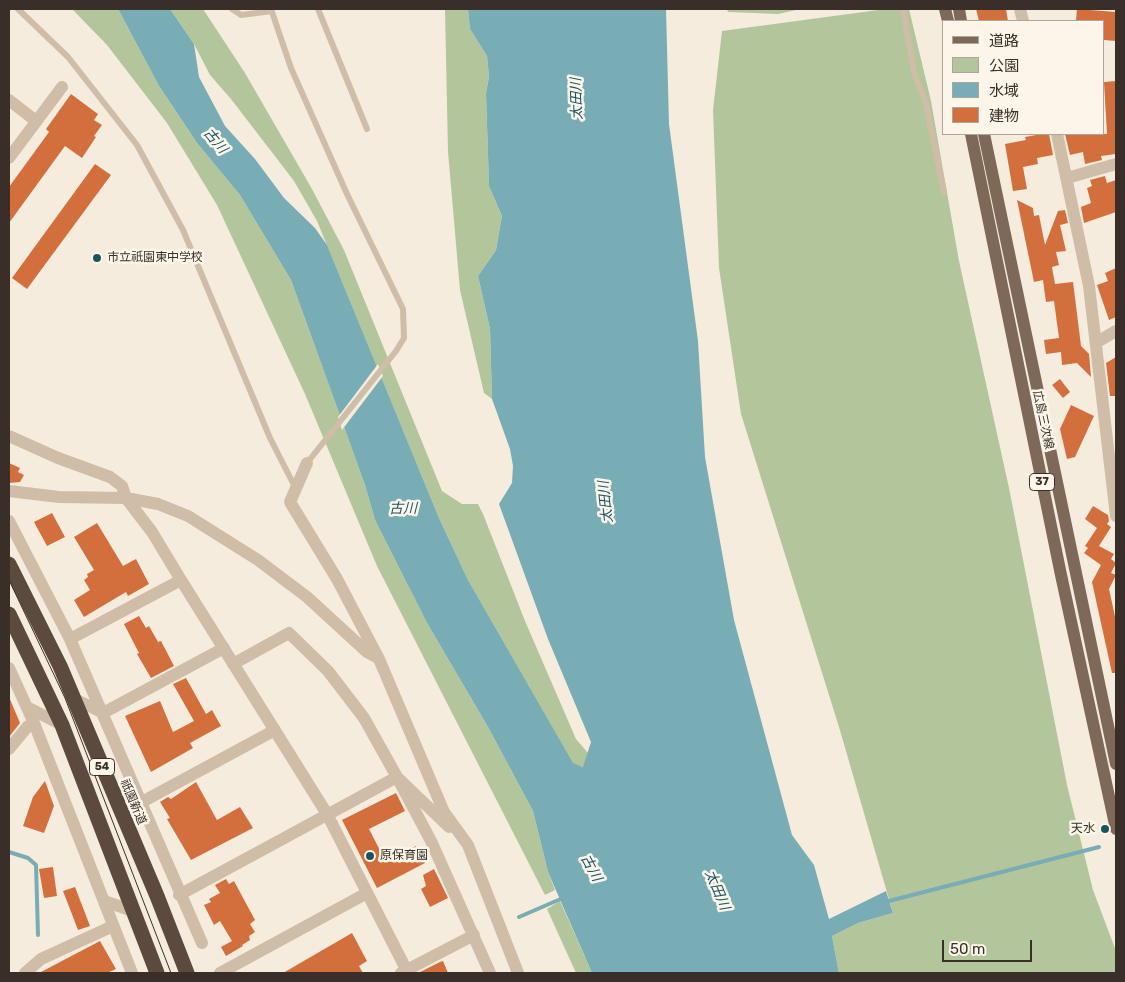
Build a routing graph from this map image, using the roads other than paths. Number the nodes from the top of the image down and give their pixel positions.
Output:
1 (18, 9) edge
2 (232, 9) edge
3 (318, 9) edge
4 (903, 9) edge
5 (271, 10) edge
6 (62, 86) dead end
7 (9, 100) edge
8 (36, 121) junction
9 (366, 129) dead end
10 (971, 135) edge
11 (984, 135) edge
12 (1057, 135) edge
13 (9, 158) edge
14 (1116, 164) edge
15 (1067, 178) junction
16 (944, 192) dead end
17 (1116, 331) edge
18 (1096, 342) junction
19 (9, 436) edge
20 (308, 463) joint
21 (296, 489) junction
22 (9, 491) edge
23 (126, 498) junction
24 (1116, 516) edge
25 (9, 521) edge
26 (9, 564) edge
27 (181, 580) junction
28 (9, 614) edge
29 (70, 639) junction
30 (224, 648) junction
31 (379, 659) junction
32 (233, 664) junction
33 (9, 668) edge
34 (73, 698) junction
35 (27, 707) junction
36 (102, 713) junction
37 (34, 723) junction
38 (62, 725) junction
39 (275, 730) junction
40 (9, 749) edge
41 (1116, 764) edge
42 (397, 777) junction
43 (140, 803) junction
44 (327, 814) junction
45 (1116, 829) edge
46 (468, 845) junction
47 (170, 872) junction
48 (367, 893) junction
49 (179, 895) junction
50 (157, 896) junction
51 (104, 901) junction
52 (134, 911) junction
53 (113, 926) junction
54 (474, 935) junction
55 (202, 943) dead end
56 (405, 972) edge
57 (25, 973) edge
58 (132, 973) edge
59 (157, 973) edge
60 (187, 973) edge
61 (220, 973) edge
62 (490, 973) edge
63 (518, 973) edge

1 - 21 lane
2 - 5 lane
3 - 9 lane
4 - 16 lane
5 - 20 lane
6 - 8 street
7 - 8 street
8 - 13 street
10 - 45 main road, 広島三次線 / 37
11 - 41 main road, 広島三次線 / 37
12 - 15 street
14 - 15 street
15 - 18 street
17 - 18 street
18 - 24 street
19 - 23 street
20 - 21 street
21 - 31 street
22 - 23 street
23 - 27 street
23 - 31 street
25 - 29 street
26 - 34 highway, 祇園新道 / 54
27 - 29 street
27 - 30 street
28 - 38 highway, 54
29 - 36 street
30 - 32 street
30 - 36 street
31 - 46 street
32 - 39 street
32 - 42 street
33 - 35 street
34 - 36 street
34 - 50 highway, 祇園新道 / 54
35 - 37 street
35 - 38 street
36 - 43 street
37 - 40 street
37 - 51 street
38 - 52 highway, 54
39 - 43 street
39 - 44 street
42 - 44 street
42 - 46 street
42 - 54 street
43 - 47 street
44 - 48 street
44 - 49 street
46 - 63 street
47 - 49 street
47 - 50 street
48 - 56 street
48 - 61 street
49 - 55 street
50 - 60 highway, 祇園新道 / 54
51 - 52 street
51 - 53 street
52 - 59 highway, 54
53 - 57 street
53 - 58 street
54 - 56 street
54 - 62 street

